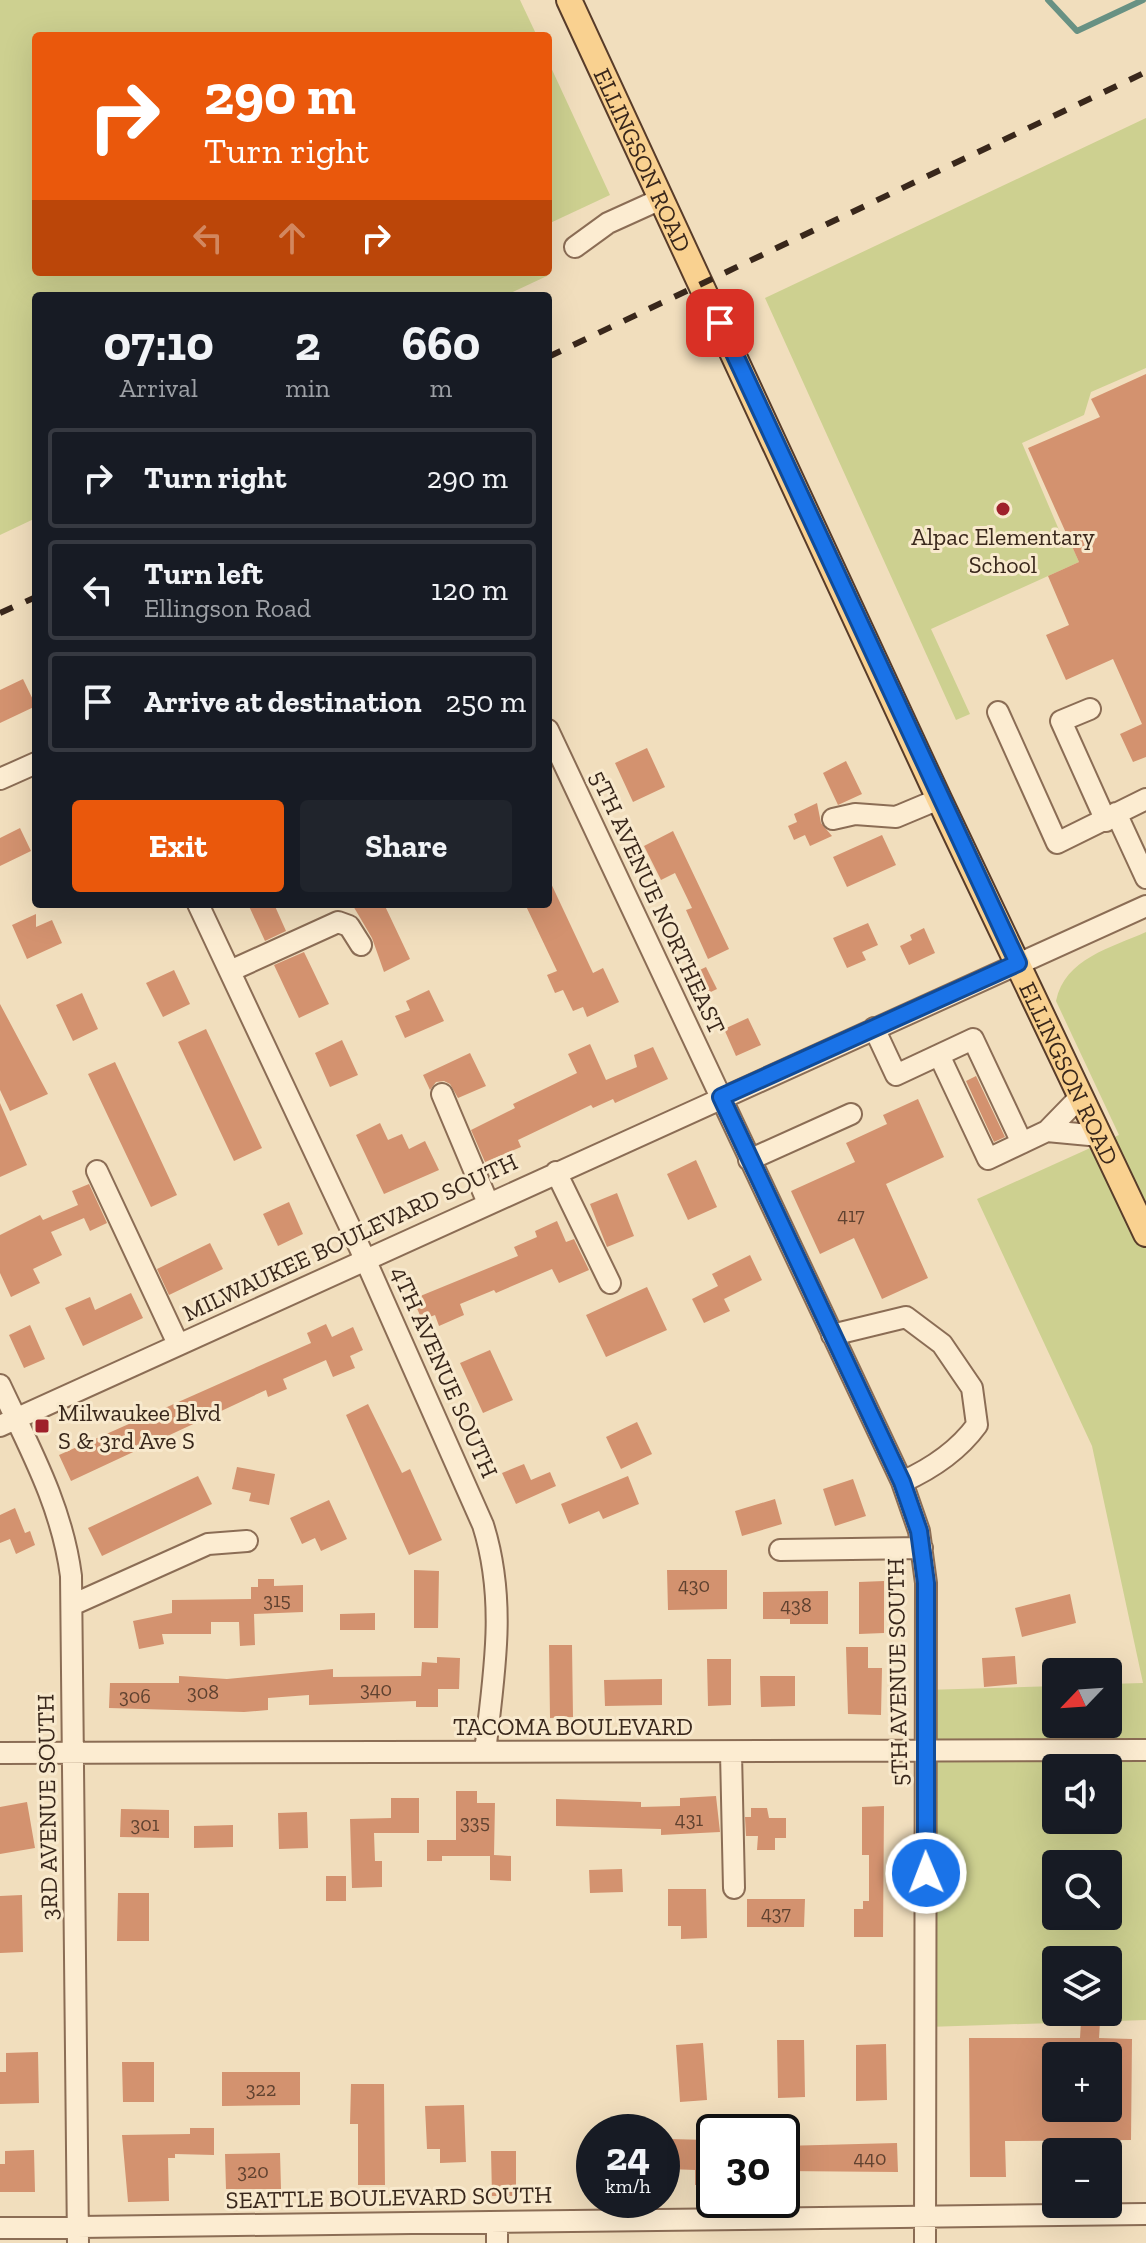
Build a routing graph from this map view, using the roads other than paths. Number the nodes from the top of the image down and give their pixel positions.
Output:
1 (569, 0) edge
2 (661, 199) junction
3 (575, 247) dead end
4 (1090, 709) dead end
5 (998, 712) dead end
6 (552, 738) edge
7 (32, 765) edge
8 (0, 779) edge
9 (939, 799) junction
10 (1146, 799) edge
11 (1111, 817) junction
12 (833, 819) dead end
13 (1146, 878) edge
14 (1146, 906) edge
15 (200, 908) edge
16 (361, 945) dead end
17 (1018, 963) junction
18 (230, 971) junction
19 (874, 1028) junction
20 (939, 1055) junction
21 (442, 1094) dead end
22 (1081, 1096) junction
23 (721, 1097) junction
24 (851, 1114) dead end
25 (1047, 1131) junction
26 (1100, 1136) junction
27 (1022, 1143) junction
28 (749, 1160) junction
29 (97, 1171) dead end
30 (556, 1172) junction
31 (488, 1203) junction
32 (1146, 1234) edge
33 (365, 1259) junction
34 (610, 1283) dead end
35 (832, 1335) junction
36 (178, 1344) junction
37 (0, 1385) edge
38 (8, 1422) edge
39 (902, 1482) junction
40 (247, 1541) dead end
41 (922, 1548) junction
42 (780, 1550) dead end
43 (72, 1605) junction
44 (1146, 1750) edge
45 (71, 1752) junction
46 (485, 1752) junction
47 (0, 1753) edge
48 (731, 1753) junction
49 (924, 1753) junction
50 (734, 1888) dead end
51 (1146, 2214) edge
52 (922, 2217) junction
53 (0, 2228) edge
54 (497, 2233) edge
55 (78, 2235) edge
56 (925, 2243) edge

1 - 2 main road, ELLINGSON ROAD
2 - 3 street
2 - 9 main road, ELLINGSON ROAD
4 - 11 street
5 - 11 street
6 - 23 street, 5TH AVENUE NORTHEAST
7 - 8 street
9 - 12 street
9 - 17 main road, ELLINGSON ROAD
10 - 11 street
11 - 13 street
14 - 17 street, MILWAUKEE BOULEVARD SOUTH
15 - 18 street, 4TH AVENUE SOUTH
16 - 18 street
17 - 19 street, MILWAUKEE BOULEVARD SOUTH
17 - 22 main road, ELLINGSON ROAD
18 - 33 street, 4TH AVENUE SOUTH
19 - 20 street
19 - 23 street, MILWAUKEE BOULEVARD SOUTH
20 - 27 street
20 - 27 street
21 - 31 street
22 - 25 street
22 - 26 main road, ELLINGSON ROAD
23 - 28 street, 5TH AVENUE SOUTH
23 - 30 street, MILWAUKEE BOULEVARD SOUTH
24 - 28 street
25 - 26 street
25 - 27 street
26 - 32 main road, ELLINGSON ROAD
28 - 35 street, 5TH AVENUE SOUTH
29 - 36 street
30 - 31 street, MILWAUKEE BOULEVARD SOUTH
30 - 34 street
31 - 33 street, MILWAUKEE BOULEVARD SOUTH
33 - 36 street, MILWAUKEE BOULEVARD SOUTH
33 - 46 street, 4TH AVENUE SOUTH
35 - 39 street, 5TH AVENUE SOUTH
35 - 39 street
36 - 38 street, MILWAUKEE BOULEVARD SOUTH
37 - 38 street, 3RD AVENUE SOUTH
38 - 43 street, 3RD AVENUE SOUTH
39 - 41 street, 5TH AVENUE SOUTH
40 - 43 street
41 - 42 street
41 - 49 street, 5TH AVENUE SOUTH
43 - 45 street, 3RD AVENUE SOUTH
44 - 49 street, TACOMA BOULEVARD
45 - 46 street, TACOMA BOULEVARD
45 - 47 street, TACOMA BOULEVARD
45 - 55 street, 3RD AVENUE SOUTH
46 - 48 street, TACOMA BOULEVARD
48 - 49 street, TACOMA BOULEVARD
48 - 50 street
49 - 52 street, 5TH AVENUE SOUTH
51 - 52 street, SEATTLE BOULEVARD SOUTH
52 - 54 street, SEATTLE BOULEVARD SOUTH
52 - 56 street, 5TH AVENUE SOUTH
53 - 55 street, SEATTLE BOULEVARD SOUTH
54 - 55 street, SEATTLE BOULEVARD SOUTH

